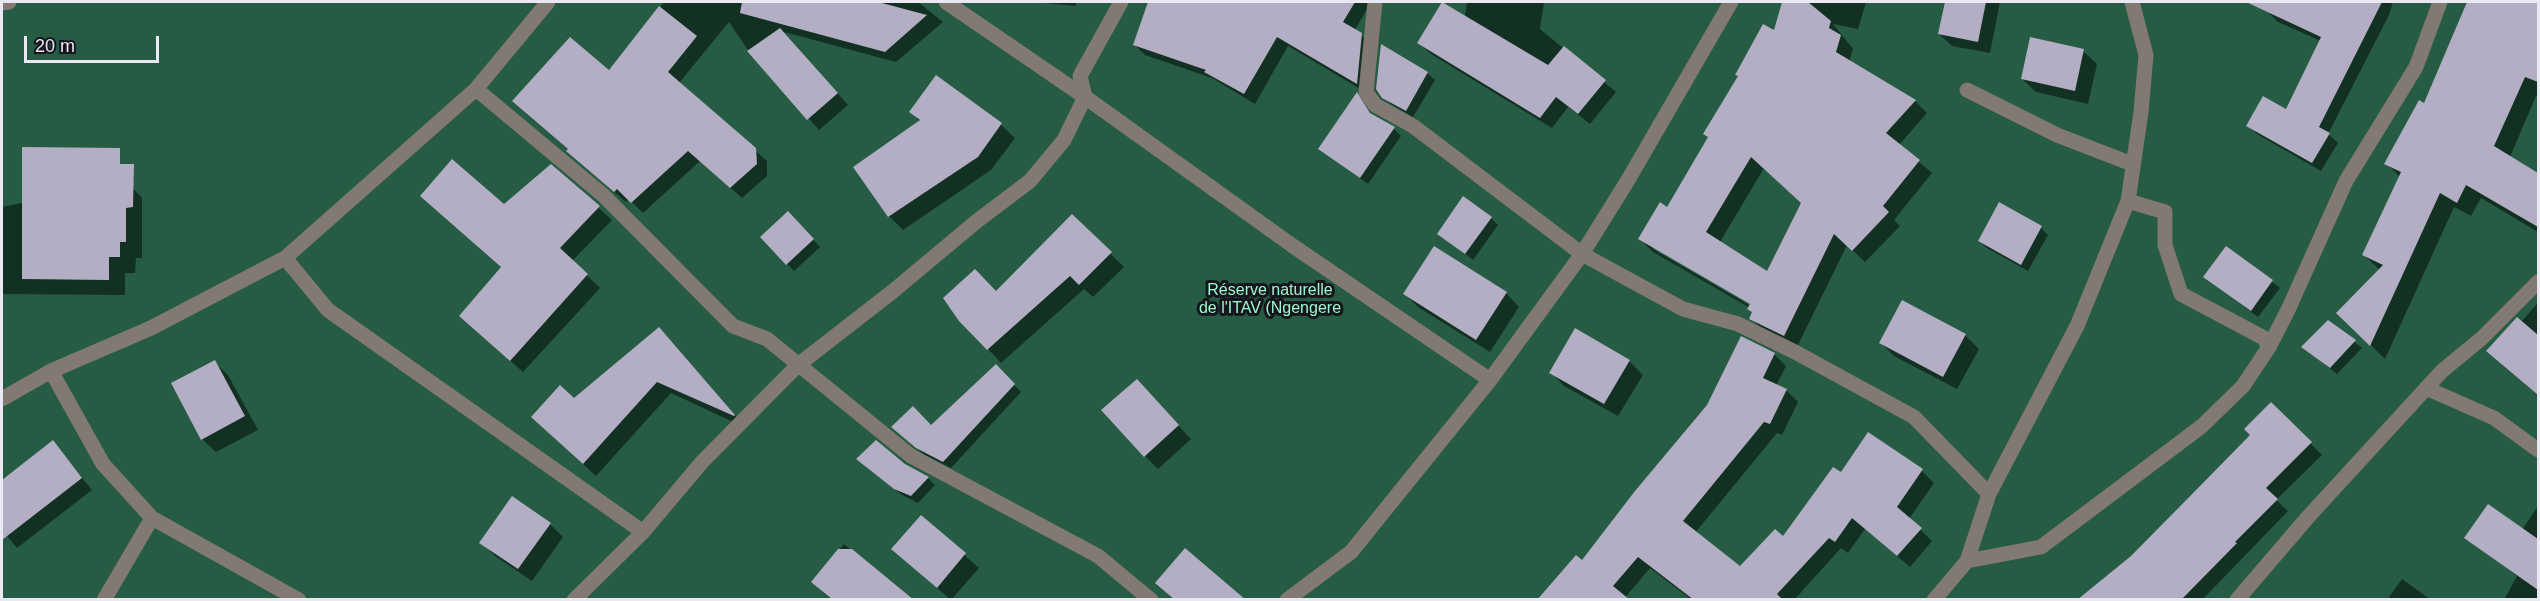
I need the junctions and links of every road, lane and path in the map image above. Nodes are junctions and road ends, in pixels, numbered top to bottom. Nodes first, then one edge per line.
1 (9, 2) edge
2 (548, 2) edge
3 (946, 2) edge
4 (1121, 2) edge
5 (1375, 2) edge
6 (1731, 2) edge
7 (2132, 2) edge
8 (2440, 2) edge
9 (2, 3) edge
10 (476, 89) junction
11 (1967, 90) dead end
12 (1085, 96) junction
13 (2132, 164) junction
14 (2128, 201) junction
15 (1582, 254) junction
16 (285, 258) junction
17 (2538, 282) edge
18 (2269, 347) junction
19 (798, 365) junction
20 (51, 371) junction
21 (1490, 381) junction
22 (2426, 388) junction
23 (2, 399) edge
24 (2538, 450) edge
25 (1989, 494) junction
26 (152, 518) junction
27 (643, 532) junction
28 (1967, 561) junction
29 (104, 600) edge
30 (299, 600) edge
31 (574, 600) edge
32 (1151, 600) edge
33 (1287, 600) edge
34 (1934, 600) edge
35 (2237, 600) edge

1 - 9 street
2 - 10 street
3 - 12 street
4 - 12 street
5 - 15 street
6 - 15 street
7 - 13 street
8 - 18 street
10 - 16 street
10 - 19 street
11 - 13 street
12 - 19 street
12 - 21 street
13 - 14 street
14 - 18 street
14 - 25 street
15 - 21 street
15 - 25 street
16 - 20 street
16 - 27 street
17 - 22 street
18 - 28 street
19 - 27 street
19 - 32 street
20 - 23 street
20 - 26 street
21 - 33 street
22 - 24 street
22 - 35 street
25 - 28 street
26 - 29 street
26 - 30 street
27 - 31 street
28 - 34 street

